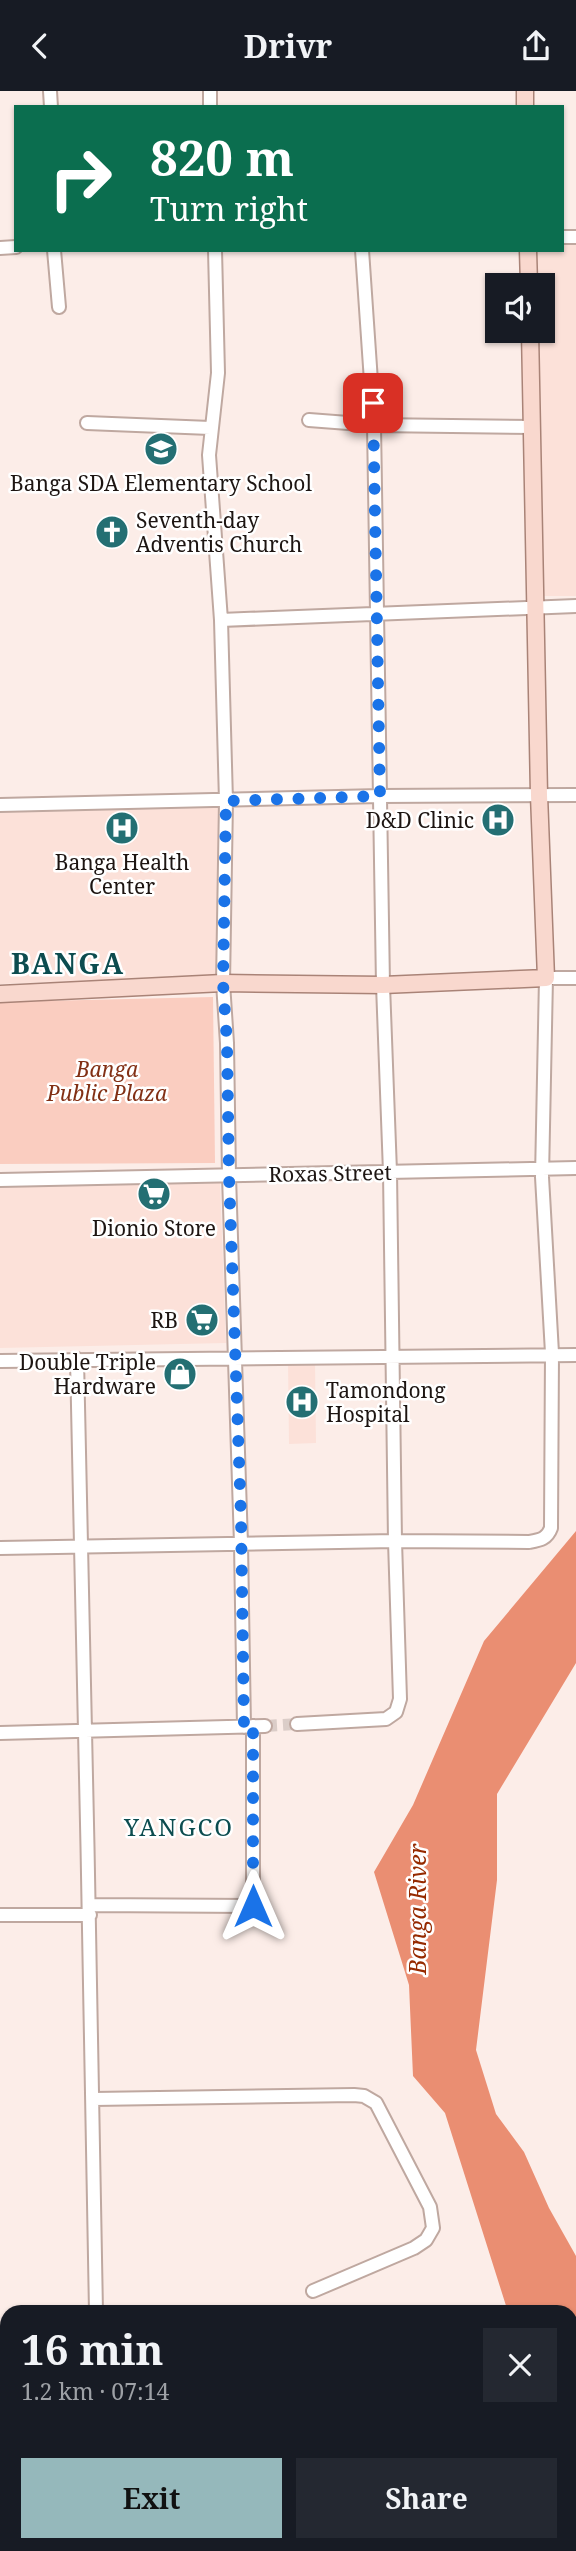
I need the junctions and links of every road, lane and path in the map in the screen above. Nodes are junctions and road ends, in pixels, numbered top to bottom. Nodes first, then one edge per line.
1 (54, 252) edge
2 (215, 252) edge
3 (362, 252) edge
4 (528, 252) edge
5 (529, 273) edge
6 (59, 307) dead end
7 (530, 343) edge
8 (309, 420) dead end
9 (88, 423) dead end
10 (374, 425) junction
11 (533, 427) junction
12 (210, 428) junction
13 (535, 606) junction
14 (576, 606) edge
15 (378, 613) junction
16 (221, 620) junction
17 (539, 795) junction
18 (576, 795) edge
19 (380, 796) junction
20 (226, 801) junction
21 (0, 805) edge
22 (546, 978) junction
23 (576, 978) edge
24 (223, 983) junction
25 (383, 985) junction
26 (0, 994) edge
27 (544, 1168) junction
28 (576, 1168) edge
29 (390, 1172) junction
30 (229, 1176) junction
31 (0, 1180) edge
32 (552, 1353) junction
33 (576, 1355) edge
34 (394, 1356) junction
35 (236, 1357) junction
36 (77, 1359) junction
37 (0, 1361) edge
38 (395, 1541) junction
39 (241, 1544) junction
40 (81, 1547) junction
41 (0, 1548) edge
42 (297, 1724) tunnel mouth
43 (254, 1726) junction
44 (84, 1731) junction
45 (0, 1733) edge
46 (90, 1910) junction
47 (0, 1915) edge
48 (94, 2099) junction
49 (313, 2291) dead end
50 (96, 2305) edge

1 - 6 street
2 - 12 street
3 - 10 street
4 - 5 main road
7 - 11 main road
8 - 10 street
9 - 12 street
10 - 11 street
10 - 15 street
11 - 13 main road
12 - 16 street
13 - 14 street
13 - 15 street
13 - 17 main road
15 - 16 street
15 - 19 street
16 - 20 street
17 - 18 street
17 - 19 street
17 - 22 main road
19 - 20 street
19 - 25 street
20 - 21 street
20 - 24 street
22 - 23 street
22 - 25 main road
22 - 27 street
24 - 25 main road
24 - 26 main road
24 - 30 street
25 - 29 street
27 - 28 street, Roxas Street
27 - 29 street, Roxas Street
27 - 32 street
29 - 30 street, Roxas Street
29 - 34 street
30 - 31 street, Roxas Street
30 - 35 street
32 - 33 street
32 - 34 street
32 - 38 street
34 - 35 street
34 - 38 street
35 - 36 street
35 - 39 street
36 - 37 street
36 - 40 street
38 - 39 street
38 - 42 street
39 - 40 street
39 - 43 street
40 - 41 street
40 - 44 street
43 - 44 street
43 - 46 street
44 - 45 street
44 - 46 street
46 - 47 street
46 - 48 street
48 - 49 street
48 - 50 street

